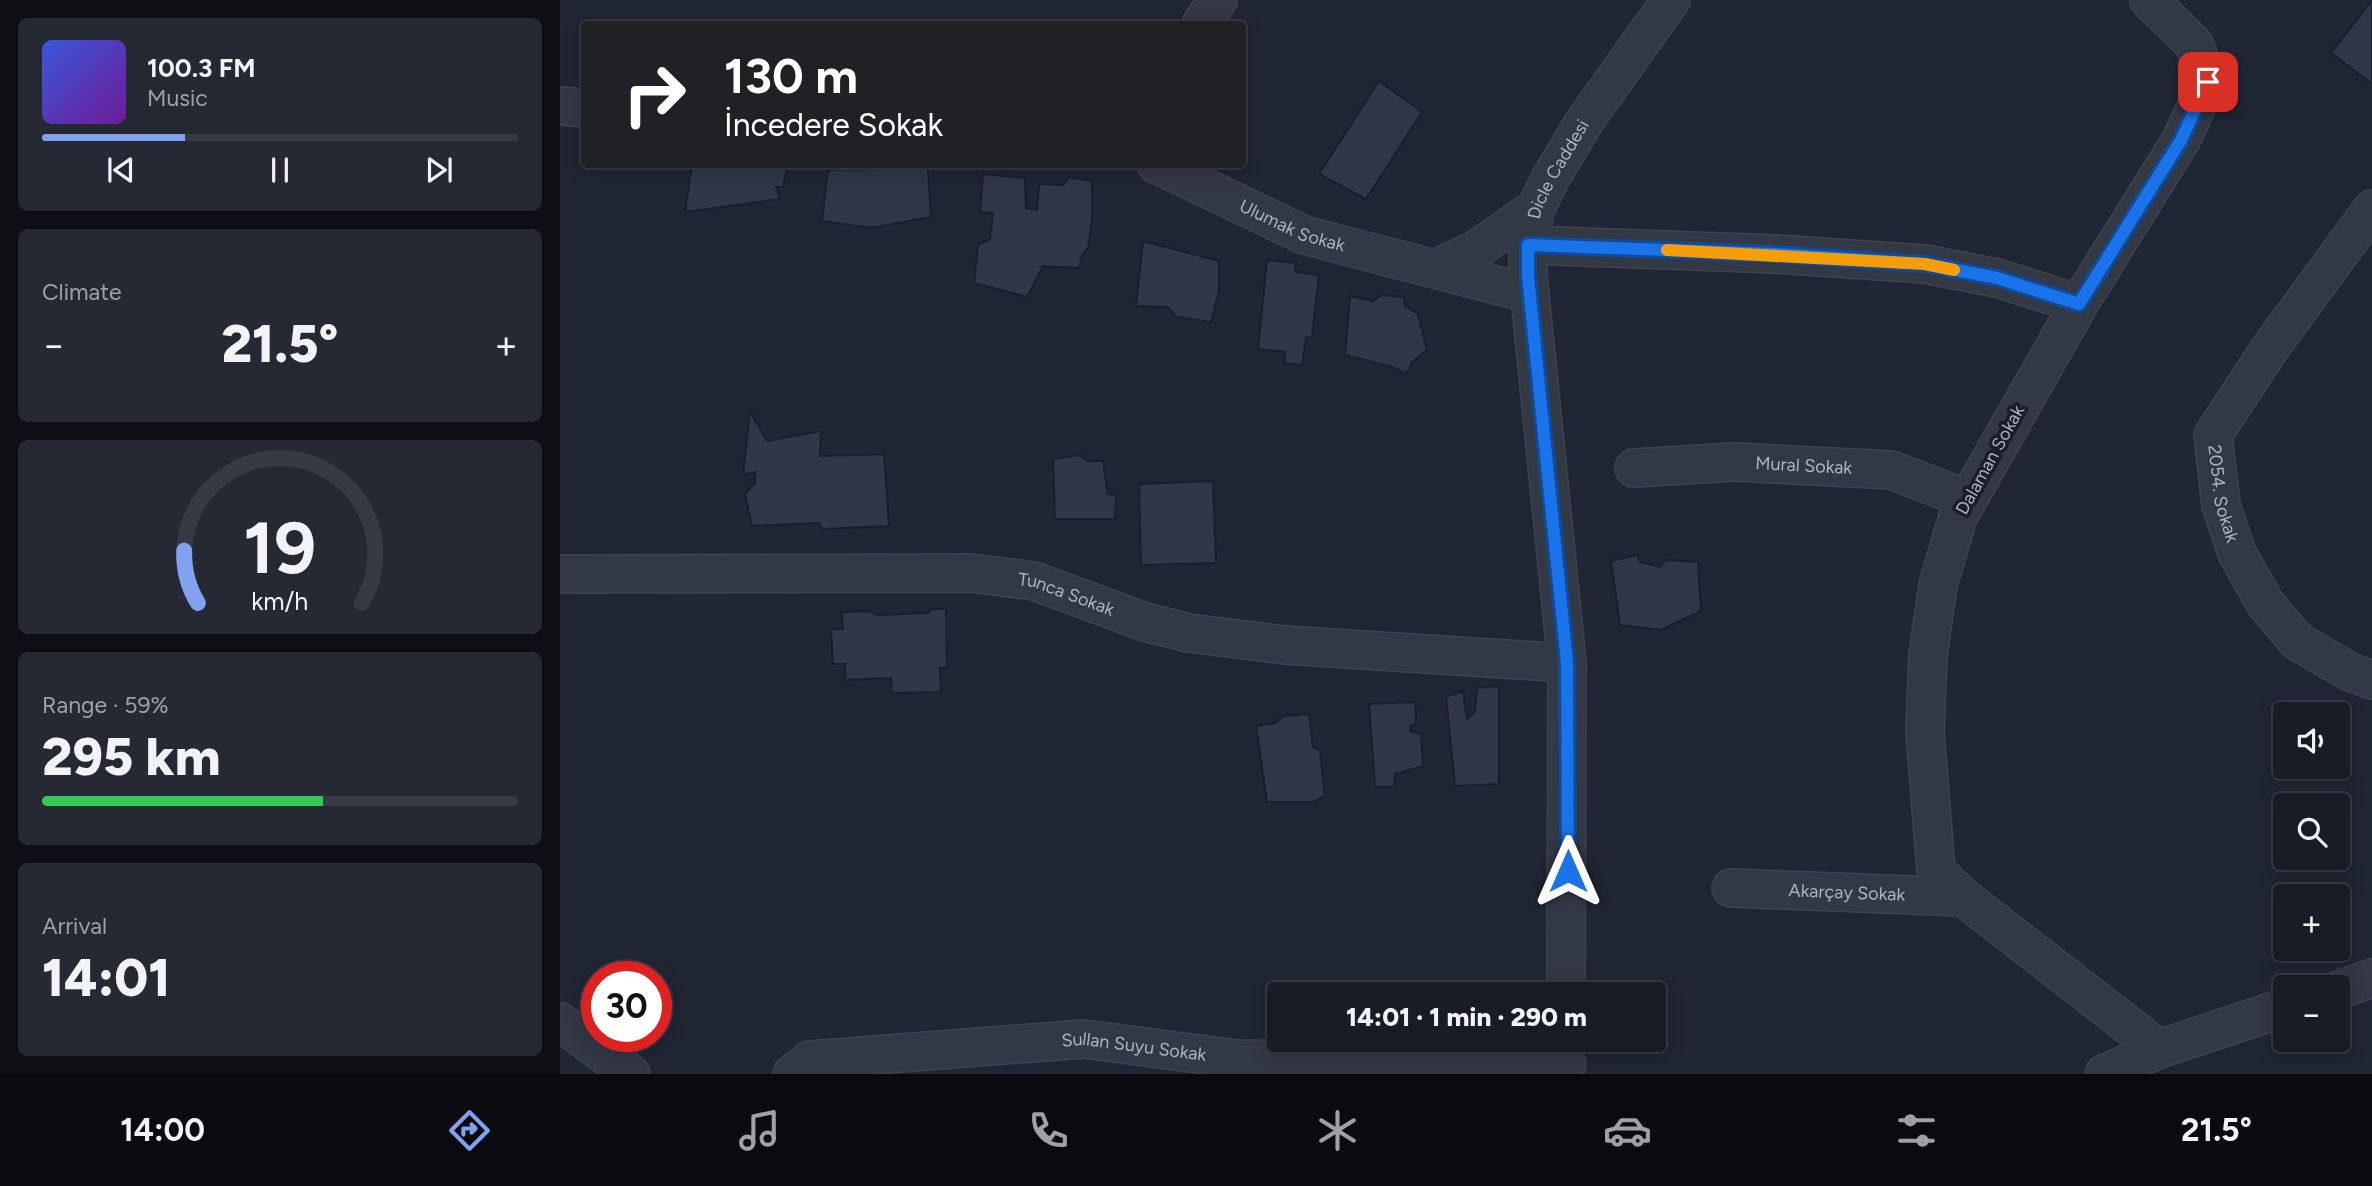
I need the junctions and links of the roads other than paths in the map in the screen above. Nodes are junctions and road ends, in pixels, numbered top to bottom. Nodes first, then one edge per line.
1 (1219, 0) edge
2 (1671, 0) edge
3 (2149, 0) edge
4 (1203, 21) edge
5 (560, 106) edge
6 (581, 108) edge
7 (1164, 168) edge
8 (1536, 208) junction
9 (2371, 212) edge
10 (1528, 245) junction
11 (1435, 269) junction
12 (1530, 294) junction
13 (2079, 304) junction
14 (1634, 468) dead end
15 (1967, 499) junction
16 (560, 574) edge
17 (1567, 663) junction
18 (2372, 680) edge
19 (1731, 888) dead end
20 (1963, 897) junction
21 (2372, 978) edge
22 (1566, 982) edge
23 (2350, 986) edge
24 (2273, 1011) edge
25 (560, 1022) edge
26 (2159, 1049) junction
27 (1568, 1059) edge
28 (631, 1074) edge
29 (792, 1074) edge
30 (2104, 1074) edge

1 - 4 street
2 - 8 street, Dicle Caddesi
3 - 13 street, Dalaman Sokak
5 - 6 street
7 - 11 street, Ulumak Sokak
8 - 10 street, Dicle Caddesi
8 - 11 street
9 - 18 street, 2054. Sokak
10 - 12 street, Dicle Caddesi
10 - 13 street
11 - 12 street, Ulumak Sokak
12 - 17 street, Dicle Caddesi
13 - 15 street, Dalaman Sokak
14 - 15 street, Mural Sokak
15 - 20 street, Dalaman Sokak
16 - 17 street, Tunca Sokak
17 - 22 street, Dicle Caddesi
19 - 20 street, Akarçay Sokak
20 - 26 street, Dalaman Sokak
21 - 23 street
24 - 26 street
25 - 28 street
26 - 30 street
27 - 29 street, Sullan Suyu Sokak

